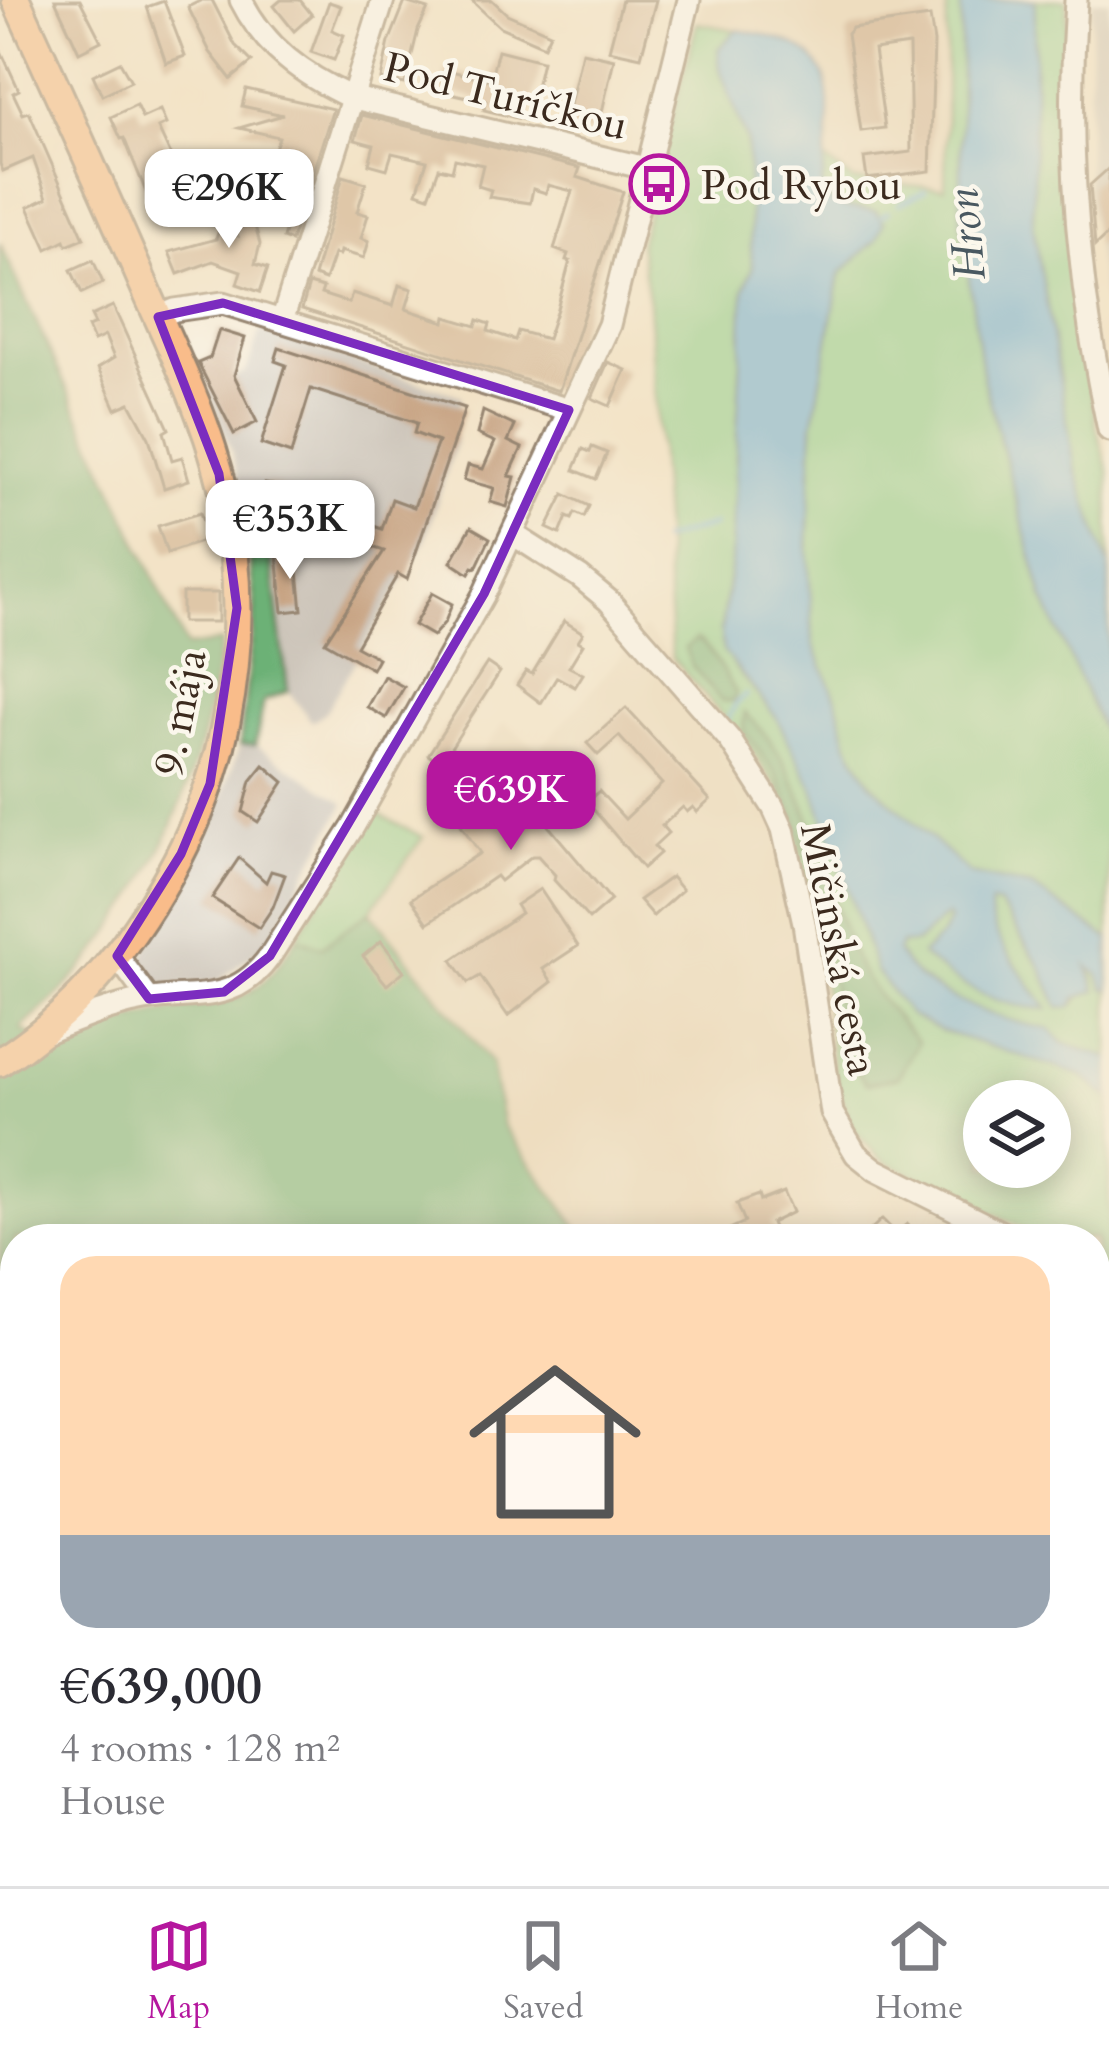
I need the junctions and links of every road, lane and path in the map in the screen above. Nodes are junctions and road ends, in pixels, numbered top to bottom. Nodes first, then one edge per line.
1 (16, 0) edge
2 (241, 0) edge
3 (383, 0) edge
4 (689, 0) edge
5 (1076, 0) edge
6 (350, 97) junction
7 (650, 170) junction
8 (158, 317) junction
9 (282, 321) junction
10 (569, 410) junction
11 (1109, 430) edge
12 (514, 535) junction
13 (117, 956) junction
14 (149, 999) junction
15 (41, 1034) junction
16 (0, 1062) edge
17 (984, 1224) edge

1 - 8 main road, 9. mája
2 - 6 street, Pod Turíčkou
3 - 6 street
4 - 7 street
5 - 11 street
6 - 7 street, Pod Turíčkou
6 - 9 street
7 - 10 street
8 - 9 street
8 - 13 main road, 9. mája
9 - 10 street
10 - 12 street
12 - 14 street
12 - 17 street, Mičinská cesta
13 - 14 street
13 - 15 main road, 9. mája
14 - 15 street
15 - 16 main road, 9. mája

